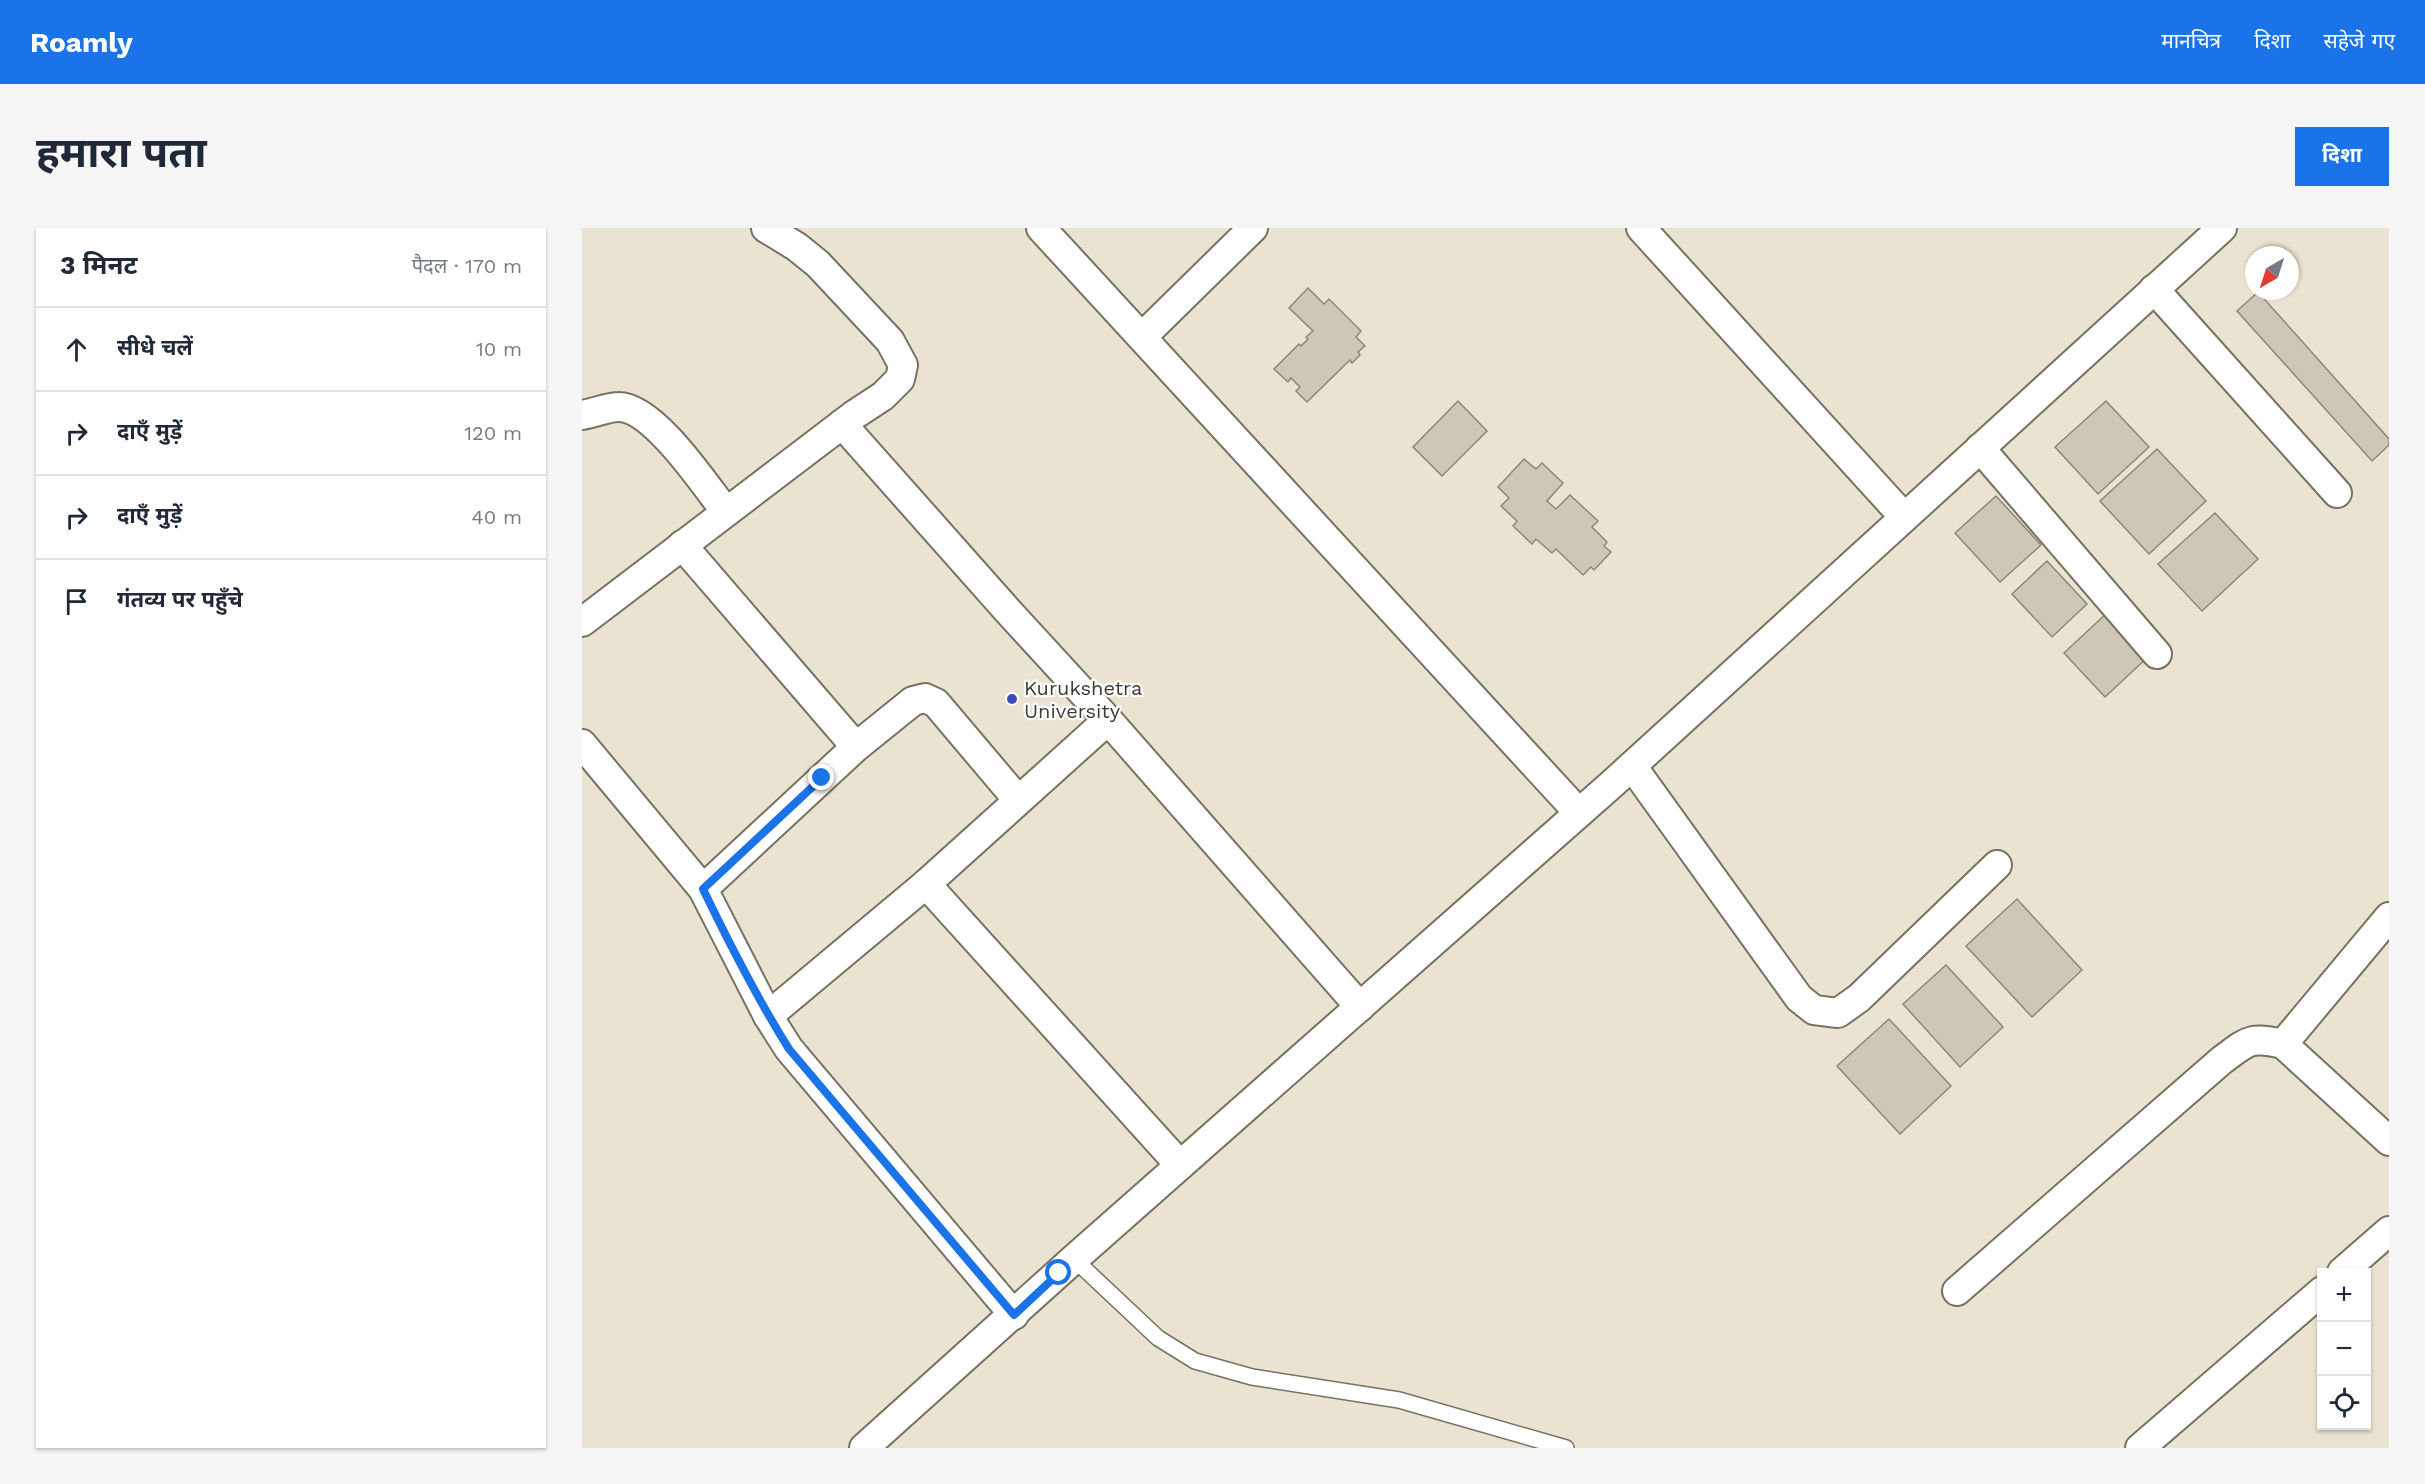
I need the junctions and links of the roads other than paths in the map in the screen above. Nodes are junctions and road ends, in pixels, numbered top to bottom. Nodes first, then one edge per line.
1 (766, 228) edge
2 (1041, 228) edge
3 (1253, 228) edge
4 (1641, 228) edge
5 (2222, 228) edge
6 (2154, 290) junction
7 (1142, 337) junction
8 (582, 415) edge
9 (842, 424) junction
10 (1980, 448) junction
11 (2337, 493) dead end
12 (726, 512) junction
13 (1904, 517) junction
14 (682, 545) junction
15 (582, 622) edge
16 (2157, 654) dead end
17 (1108, 720) junction
18 (582, 744) edge
19 (856, 747) junction
20 (1632, 766) junction
21 (1018, 800) junction
22 (1579, 813) junction
23 (1997, 865) dead end
24 (926, 884) junction
25 (703, 889) junction
26 (2389, 917) edge
27 (1360, 1007) junction
28 (768, 1016) junction
29 (2283, 1044) junction
30 (2389, 1141) edge
31 (1180, 1165) junction
32 (2389, 1231) edge
33 (1074, 1259) junction
34 (2347, 1268) edge
35 (1957, 1291) dead end
36 (2317, 1295) edge
37 (1014, 1315) junction
38 (864, 1448) edge
39 (1566, 1448) edge
40 (2140, 1448) edge

1 - 9 street
2 - 7 street
3 - 7 street
4 - 13 street
5 - 6 street
6 - 10 street
6 - 11 street
7 - 22 street
8 - 12 street
9 - 12 street
9 - 17 street
10 - 13 street
10 - 16 street
12 - 14 street
13 - 20 street
14 - 15 street
14 - 19 street
17 - 21 street
17 - 27 street
18 - 25 street
19 - 21 street
19 - 25 street
20 - 22 street
20 - 23 street
21 - 24 street
22 - 27 street
24 - 28 street
24 - 31 street
25 - 28 street
26 - 29 street
27 - 31 street
28 - 37 street
29 - 30 street
29 - 35 street
31 - 33 street
32 - 34 street
33 - 37 street
33 - 39 lane
36 - 40 street
37 - 38 street

